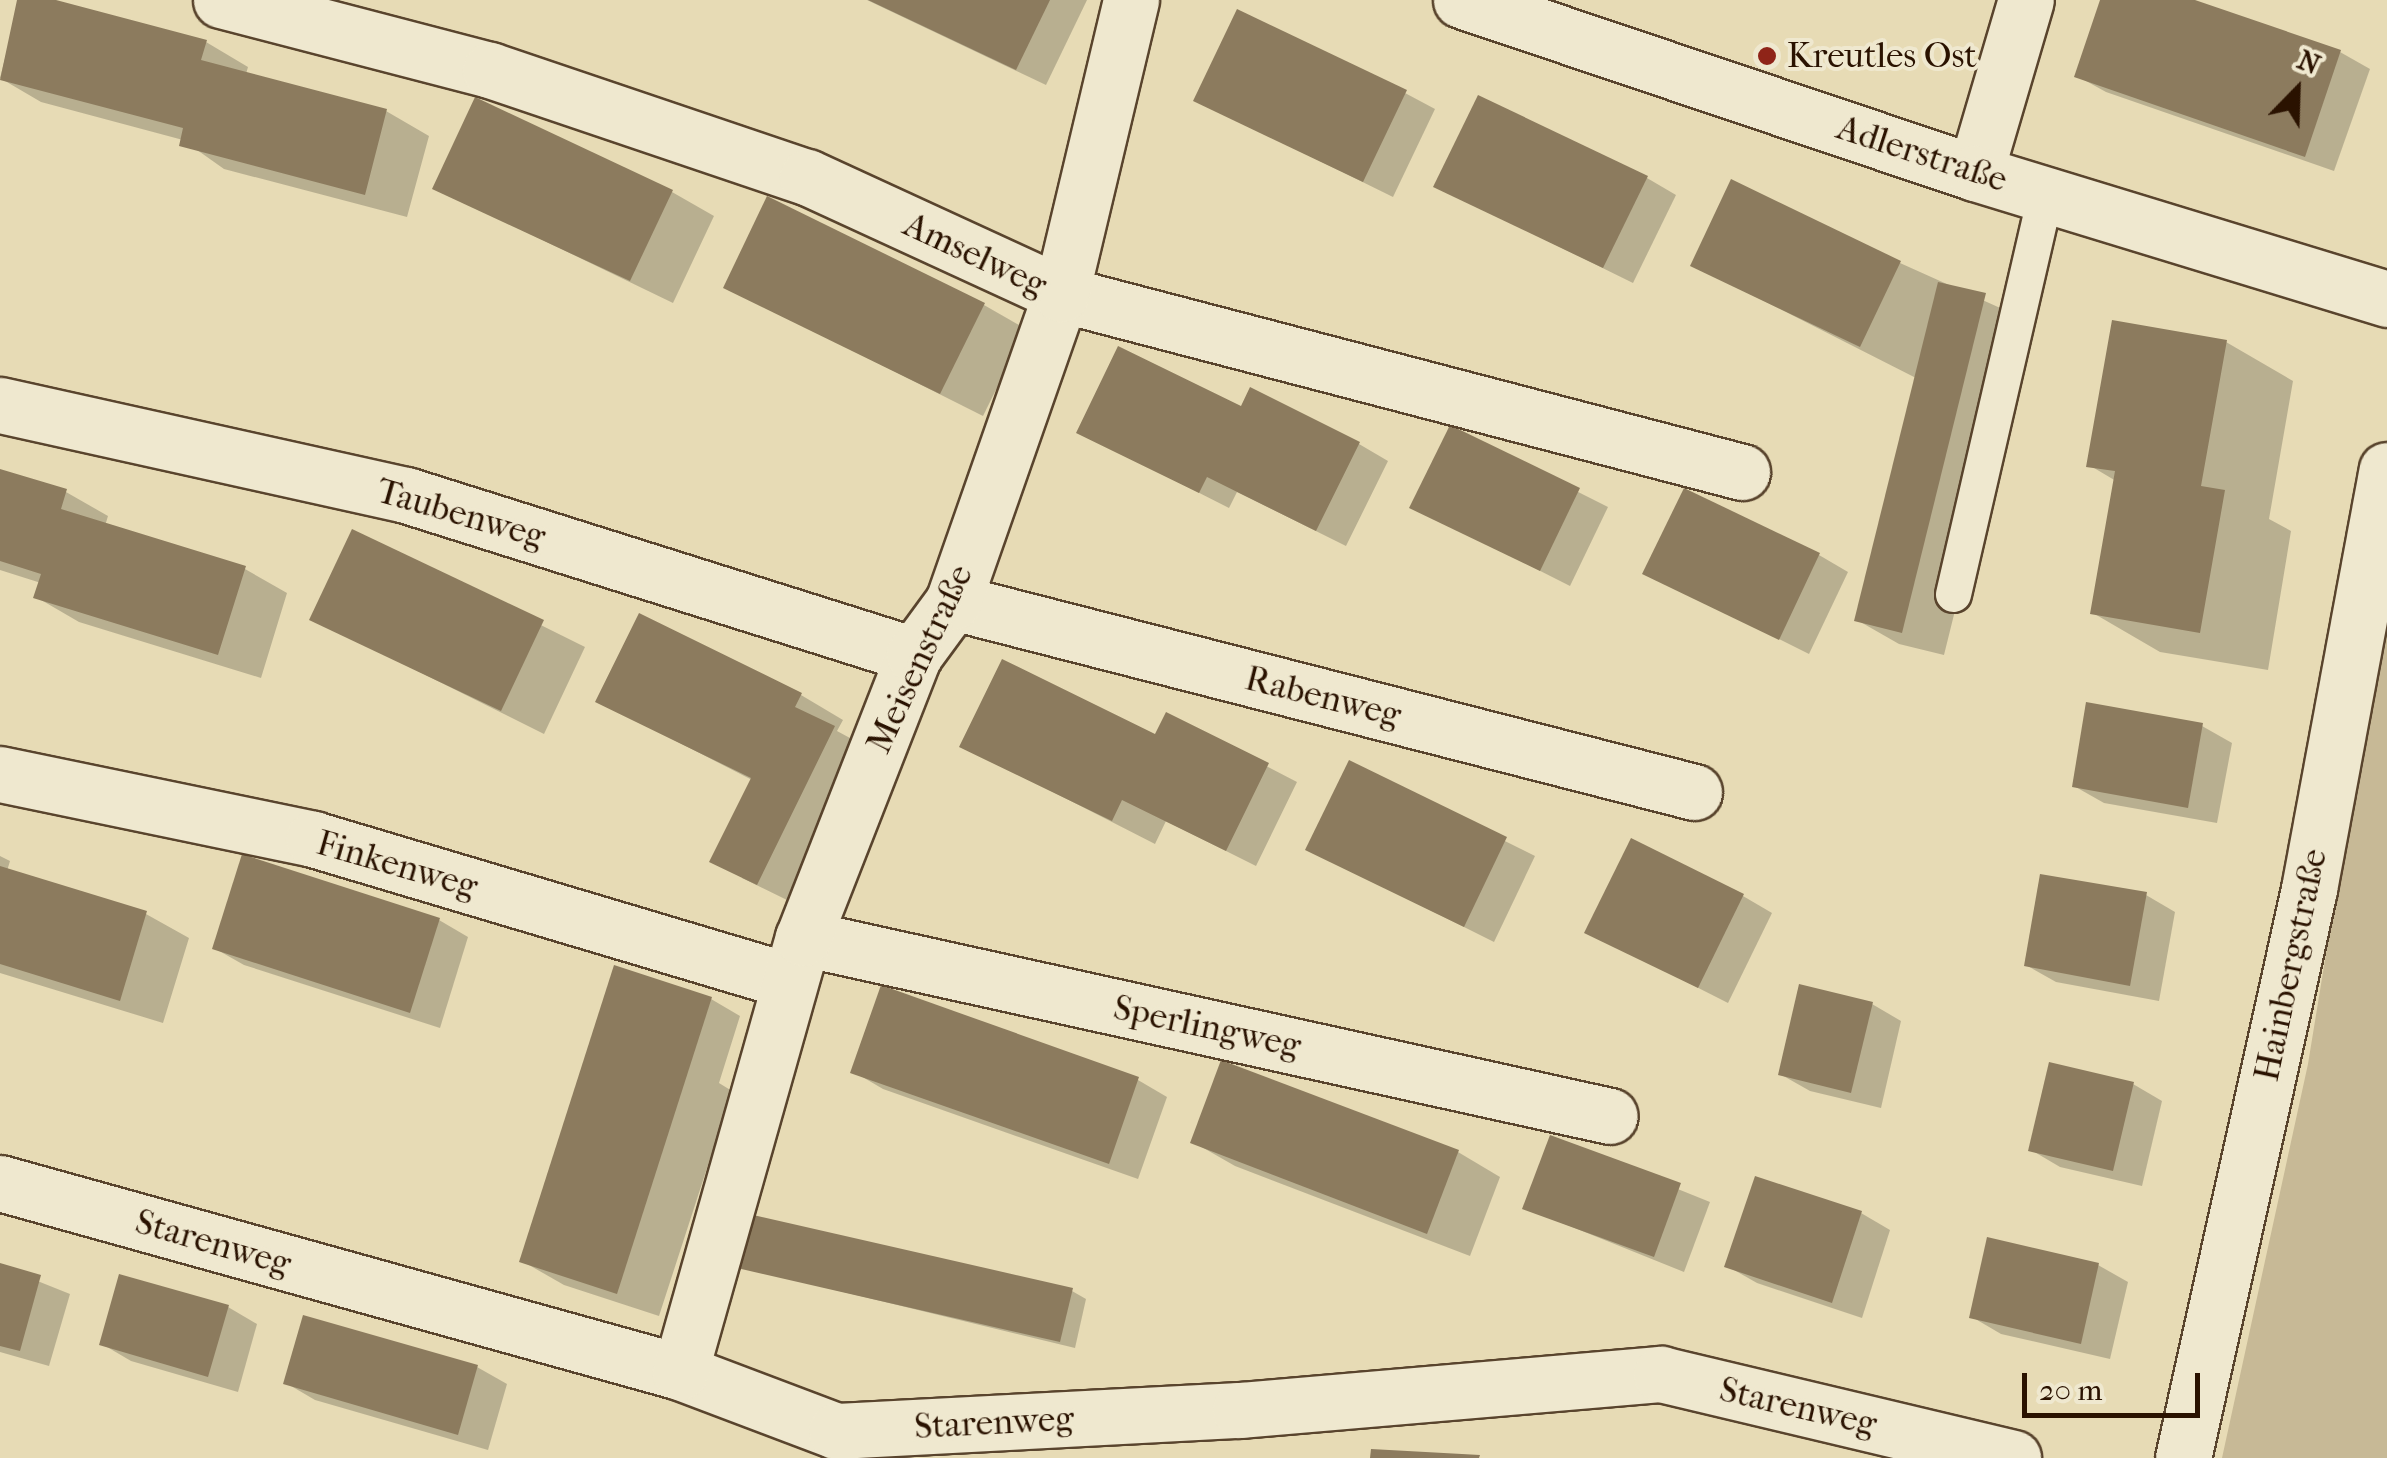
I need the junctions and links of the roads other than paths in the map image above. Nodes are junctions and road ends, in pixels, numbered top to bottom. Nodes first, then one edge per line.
1 (221, 0) edge
2 (1131, 0) edge
3 (1461, 0) edge
4 (2026, 0) edge
5 (1975, 173) junction
6 (2045, 194) junction
7 (1061, 294) junction
8 (2387, 299) edge
9 (0, 405) edge
10 (2387, 470) edge
11 (1742, 472) dead end
12 (1954, 594) dead end
13 (952, 602) junction
14 (914, 655) junction
15 (0, 774) edge
16 (1694, 792) dead end
17 (795, 959) junction
18 (1610, 1116) dead end
19 (0, 1184) edge
20 (680, 1372) junction
21 (834, 1444) edge
22 (2013, 1458) edge
23 (2183, 1458) edge

1 - 7 street, Amselweg
2 - 7 street, Meisenstraße
3 - 5 street, Adlerstraße
4 - 5 street
5 - 6 street, Adlerstraße
6 - 8 street, Adlerstraße
6 - 12 lane
7 - 11 street, Amselweg
7 - 13 street, Meisenstraße
9 - 14 street, Taubenweg
10 - 23 street, Hainbergstraße
13 - 14 street, Meisenstraße
13 - 16 street, Rabenweg
14 - 17 street, Meisenstraße
15 - 17 street, Finkenweg
17 - 18 street, Sperlingweg
17 - 20 street, Meisenstraße
19 - 20 street, Starenweg
20 - 21 street, Starenweg
21 - 22 street, Starenweg

